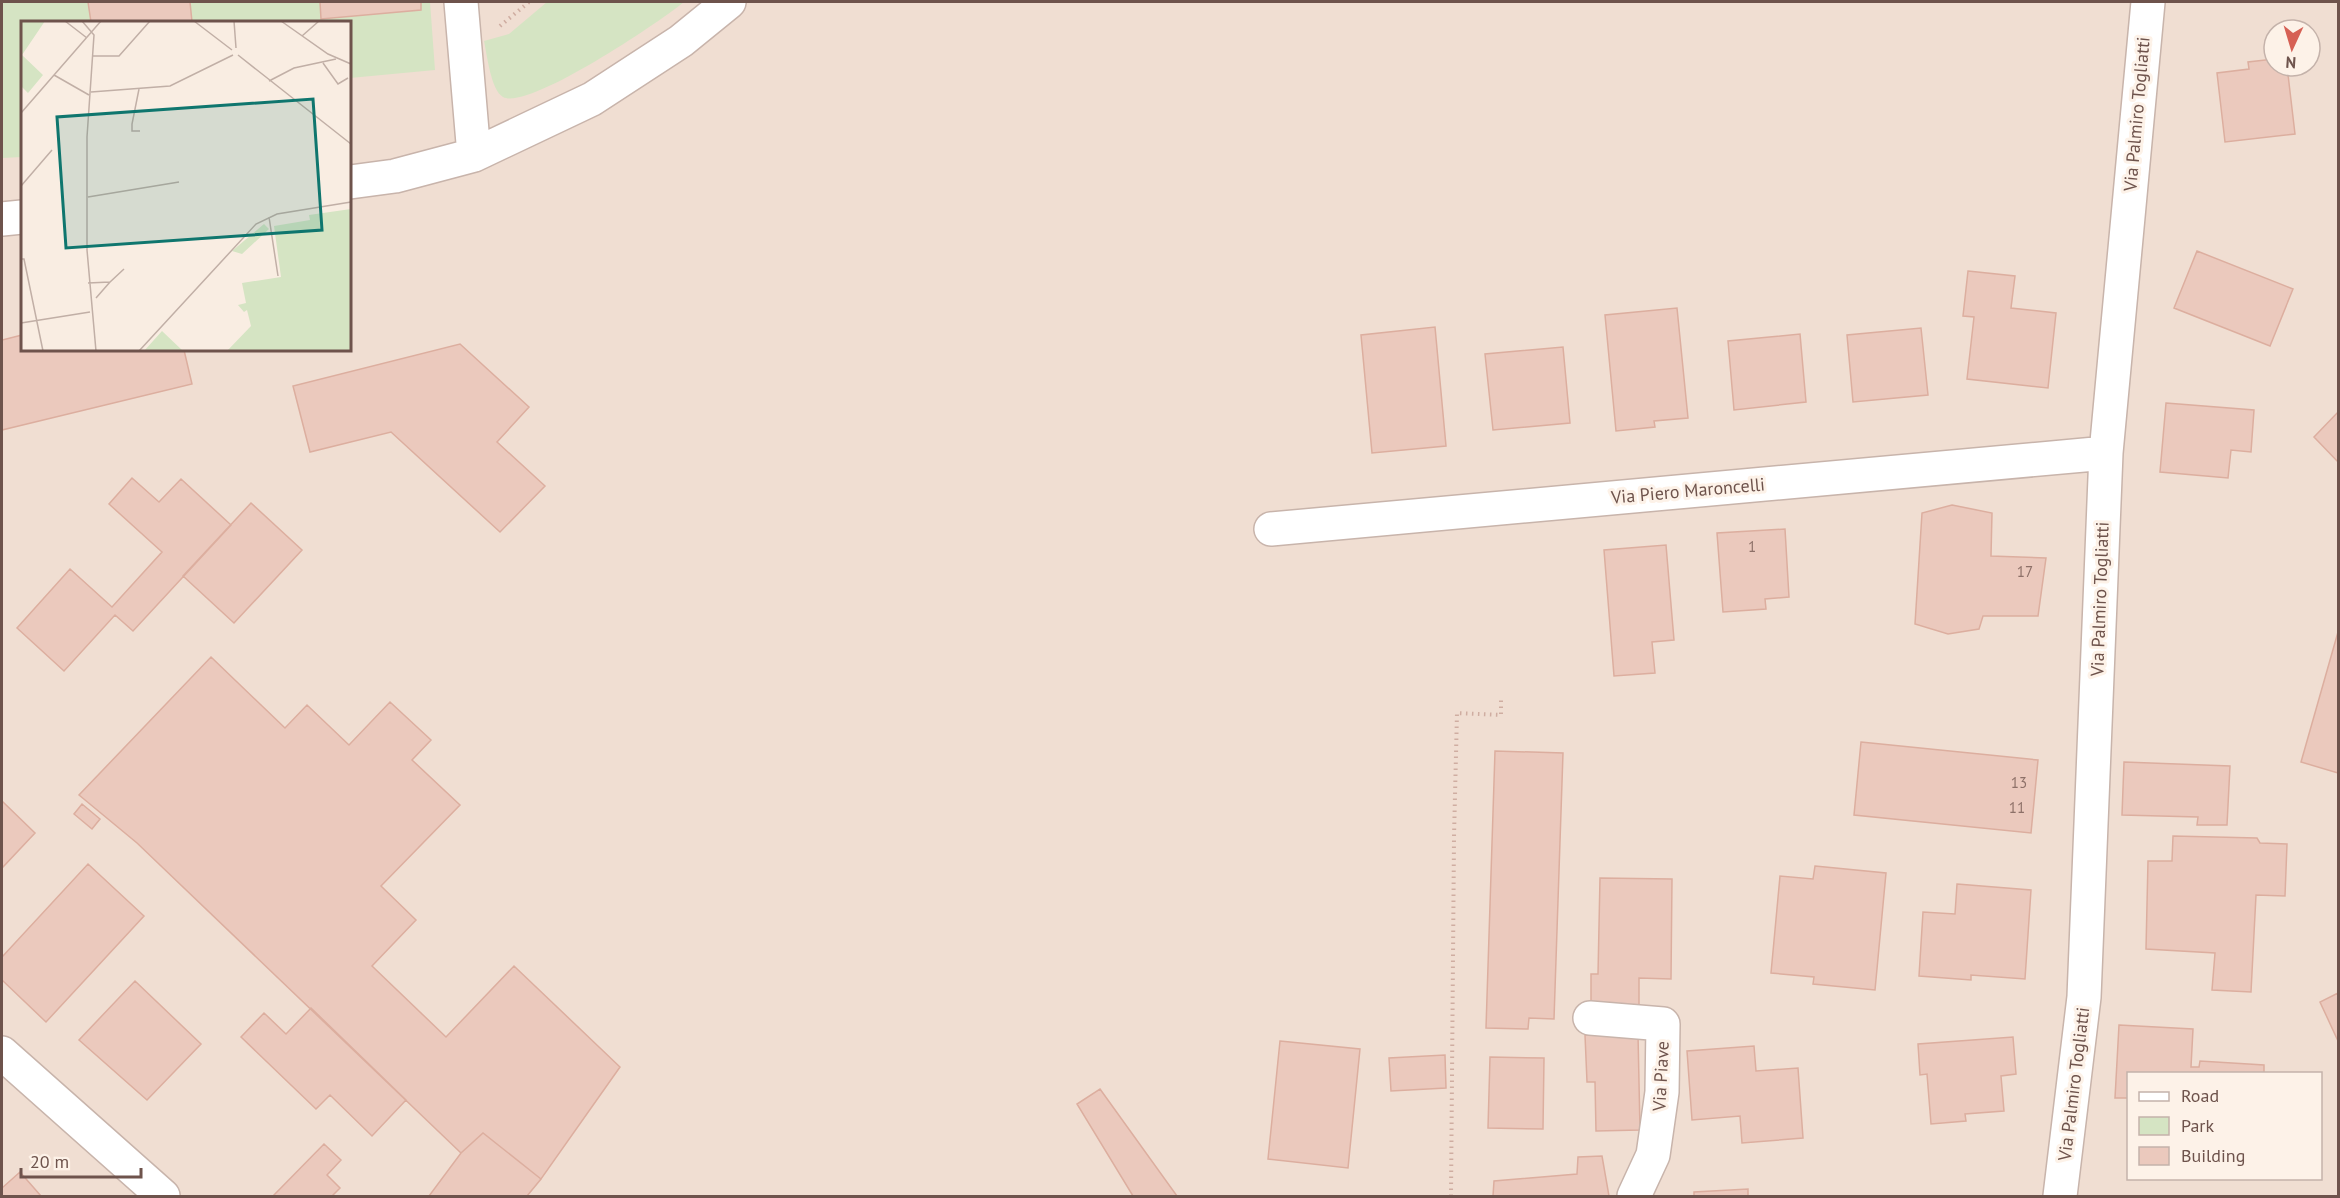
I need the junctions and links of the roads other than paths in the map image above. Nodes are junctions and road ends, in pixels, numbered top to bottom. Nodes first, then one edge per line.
1 (461, 2) edge
2 (729, 2) edge
3 (2148, 2) edge
4 (474, 156) junction
5 (351, 182) edge
6 (21, 217) edge
7 (2, 219) edge
8 (2106, 453) junction
9 (1271, 529) dead end
10 (1590, 1018) dead end
11 (2, 1053) edge
12 (163, 1197) edge
13 (1634, 1197) edge
14 (2060, 1197) edge

1 - 4 street
2 - 4 street
3 - 8 street, Via Palmiro Togliatti
4 - 5 street
6 - 7 street
8 - 9 street, Via Piero Maroncelli
8 - 14 street, Via Palmiro Togliatti
10 - 13 street, Via Piave
11 - 12 street

